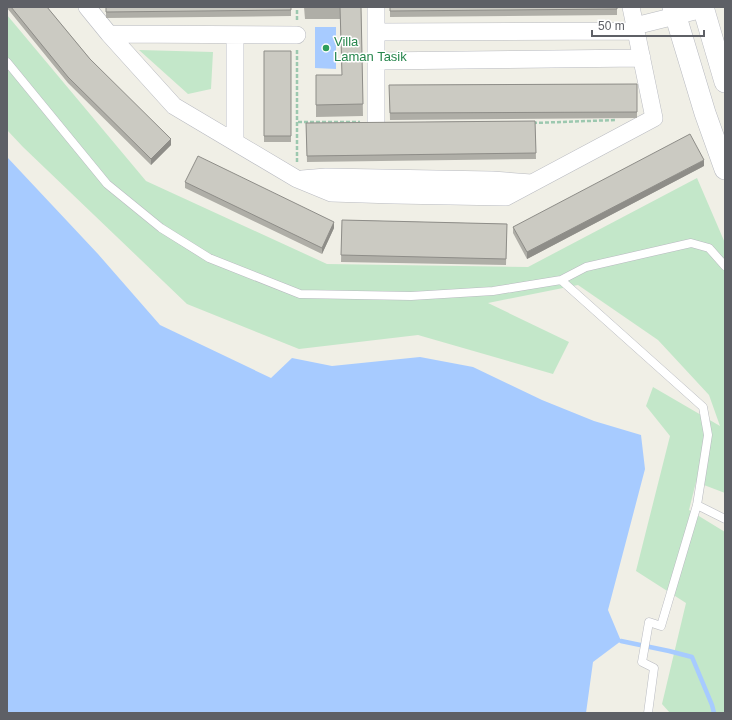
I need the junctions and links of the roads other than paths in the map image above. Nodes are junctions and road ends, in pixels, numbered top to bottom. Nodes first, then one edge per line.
1 (87, 7) edge
2 (376, 7) edge
3 (631, 7) edge
4 (703, 8) edge
5 (674, 12) edge
6 (635, 29) junction
7 (376, 32) junction
8 (109, 34) junction
9 (235, 35) junction
10 (297, 35) road end
11 (642, 58) junction
12 (376, 61) junction
13 (7, 62) edge
14 (725, 82) edge
15 (376, 122) edge
16 (235, 142) junction
17 (725, 169) edge
18 (725, 266) edge
19 (561, 280) junction
20 (697, 505) junction
21 (725, 519) edge
22 (648, 713) edge

1 - 8 street
2 - 7 street
3 - 6 street
4 - 5 street
4 - 14 street
5 - 6 street
5 - 17 street
6 - 7 street
6 - 11 street
7 - 12 street
8 - 9 street
8 - 16 street
9 - 10 street
9 - 16 street
11 - 12 street
11 - 16 street
12 - 15 street
13 - 19 lane
18 - 19 lane
19 - 20 lane
20 - 21 lane
20 - 22 lane

